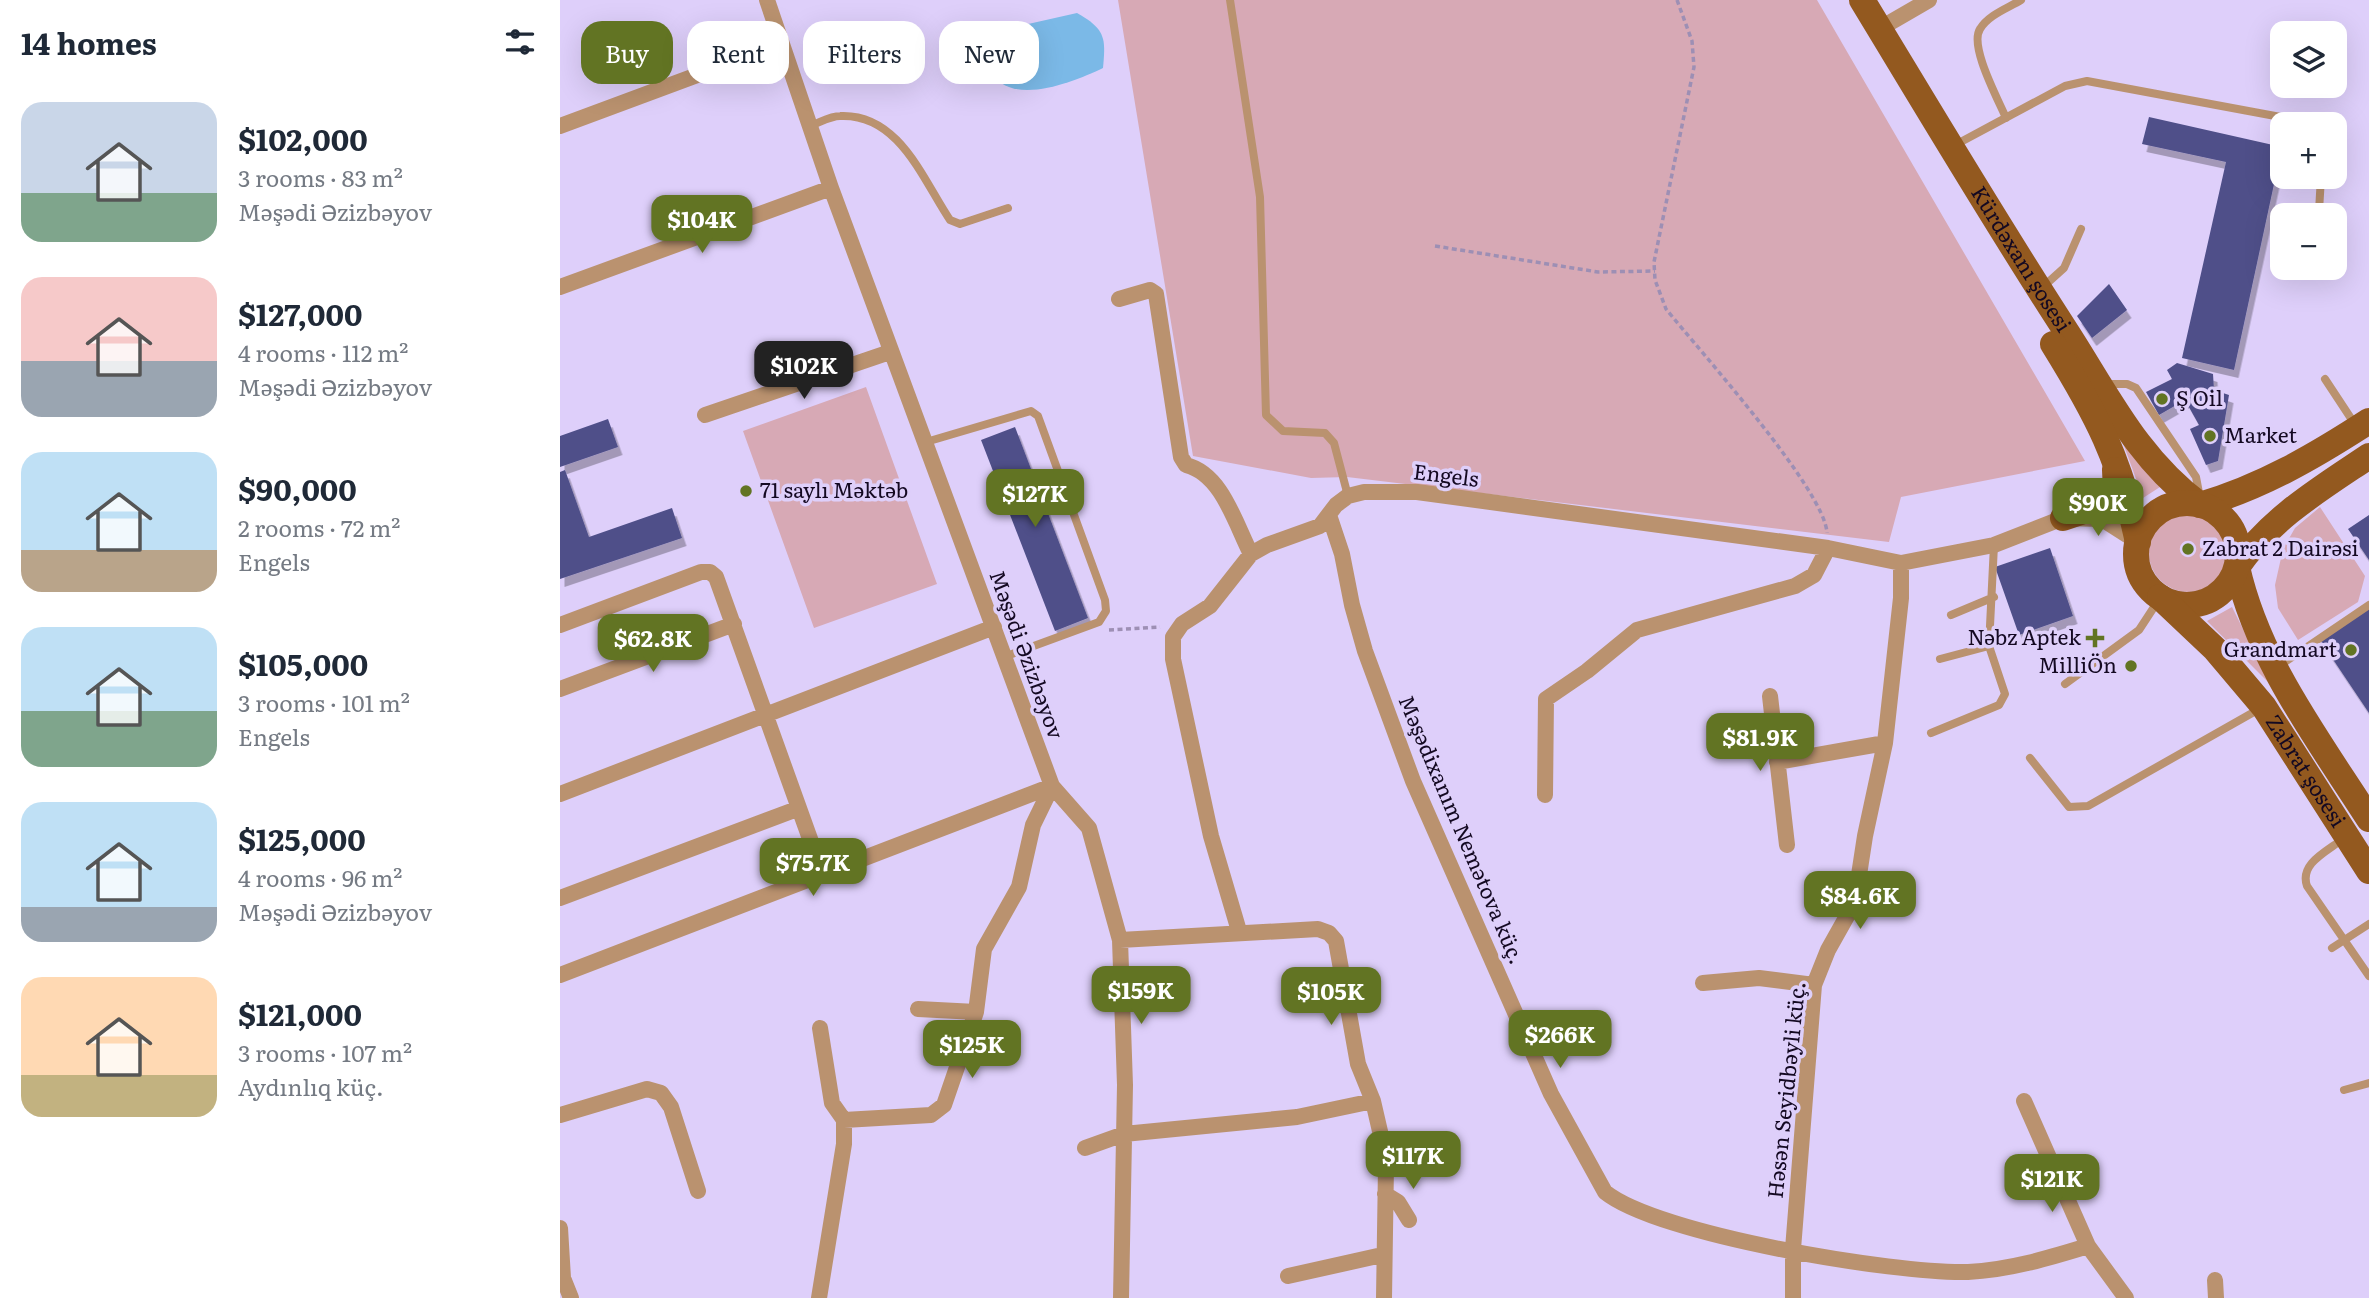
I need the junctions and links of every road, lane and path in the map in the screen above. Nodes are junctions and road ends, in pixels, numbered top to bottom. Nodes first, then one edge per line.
1 (767, 0) edge
2 (1230, 0) edge
3 (1677, 0) edge
4 (1841, 0) edge
5 (1861, 0) edge
6 (1928, 0) edge
7 (2021, 0) edge
8 (774, 21) edge
9 (1879, 29) junction
10 (789, 67) edge
11 (687, 78) edge
12 (2270, 115) edge
13 (2006, 118) junction
14 (560, 125) edge
15 (809, 126) junction
16 (1952, 146) junction
17 (831, 188) junction
18 (1008, 208) dead end
19 (2081, 229) dead end
20 (1435, 246) dead end
21 (1655, 271) junction
22 (560, 287) edge
23 (2039, 291) junction
24 (1119, 299) dead end
25 (890, 352) junction
26 (2325, 379) dead end
27 (705, 415) dead end
28 (2363, 425) edge
29 (926, 442) junction
30 (2114, 454) junction
31 (2369, 456) edge
32 (1348, 496) junction
33 (2200, 505) junction
34 (1329, 515) junction
35 (2063, 518) junction
36 (2138, 542) junction
37 (1994, 545) junction
38 (1828, 548) junction
39 (1251, 554) junction
40 (1901, 563) junction
41 (2237, 567) junction
42 (1994, 597) junction
43 (2160, 597) junction
44 (2369, 605) edge
45 (1951, 615) dead end
46 (1099, 622) junction
47 (734, 624) junction
48 (560, 625) edge
49 (994, 627) junction
50 (1178, 629) junction
51 (1989, 646) junction
52 (1004, 657) junction
53 (1940, 659) dead end
54 (2275, 669) junction
55 (2065, 684) dead end
56 (560, 689) edge
57 (1770, 696) dead end
58 (2264, 707) junction
59 (765, 714) junction
60 (1931, 733) dead end
61 (1885, 743) junction
62 (2030, 758) dead end
63 (1777, 762) junction
64 (1052, 786) junction
65 (560, 794) edge
66 (1545, 795) dead end
67 (797, 809) junction
68 (2369, 819) edge
69 (2347, 836) junction
70 (1787, 845) dead end
71 (2369, 871) edge
72 (823, 875) junction
73 (560, 898) edge
74 (2369, 924) edge
75 (1239, 931) junction
76 (1119, 940) junction
77 (2344, 940) junction
78 (2332, 948) dead end
79 (560, 975) edge
80 (2369, 976) edge
81 (1703, 983) dead end
82 (1814, 985) junction
83 (918, 1009) dead end
84 (976, 1012) junction
85 (820, 1028) dead end
86 (2369, 1083) edge
87 (2344, 1090) dead end
88 (1373, 1101) junction
89 (2024, 1101) dead end
90 (560, 1115) edge
91 (844, 1120) junction
92 (1124, 1134) junction
93 (1085, 1148) dead end
94 (698, 1191) dead end
95 (1385, 1194) junction
96 (1409, 1220) dead end
97 (560, 1227) edge
98 (2088, 1246) junction
99 (1793, 1249) junction
100 (1382, 1255) junction
101 (1288, 1276) dead end
102 (2215, 1280) dead end
103 (571, 1298) edge
104 (819, 1298) edge
105 (1121, 1298) edge
106 (1384, 1298) edge
107 (1793, 1298) edge
108 (2126, 1298) edge
109 (2216, 1298) edge

1 - 8 street, Məşədi Əzizbəyov
2 - 32 lane
3 - 21 path
4 - 30 main road
5 - 9 main road, Kürdəxanı şosesi
6 - 9 street
7 - 13 lane
9 - 16 main road, Kürdəxanı şosesi
10 - 15 street, Məşədi Əzizbəyov
11 - 14 street
12 - 13 lane
13 - 16 lane
15 - 17 street, Məşədi Əzizbəyov
15 - 18 lane
16 - 23 main road, Kürdəxanı şosesi
17 - 22 street
17 - 25 street, Məşədi Əzizbəyov
19 - 23 lane
20 - 21 path
21 - 38 path
23 - 33 main road, Kürdəxanı şosesi
24 - 39 street
25 - 27 street
25 - 29 street, Məşədi Əzizbəyov
26 - 28 lane
28 - 33 main road
29 - 46 lane
29 - 49 street, Məşədi Əzizbəyov
30 - 35 main road
30 - 36 main road
31 - 41 main road
32 - 34 street
32 - 38 street, Engels
33 - 36 main road
33 - 41 main road
34 - 39 street
34 - 99 street, Məşədixanım Nemətova küç.
35 - 36 street
35 - 37 street, Engels
36 - 43 main road
37 - 40 street, Engels
37 - 42 lane
38 - 40 street, Engels
38 - 66 street
39 - 50 street
40 - 61 street, Həsən Seyidbəyli küç.
41 - 43 main road
41 - 54 main road, Zabrat şosesi
42 - 45 lane
42 - 51 lane
43 - 55 lane
43 - 58 main road, Zabrat şosesi
44 - 54 lane
46 - 50 path
46 - 52 lane
47 - 48 street
47 - 56 street
47 - 59 street
49 - 52 street, Məşədi Əzizbəyov
49 - 59 street
50 - 75 street
51 - 53 lane
51 - 60 lane
52 - 64 street, Məşədi Əzizbəyov
54 - 68 main road, Zabrat şosesi
57 - 63 street
58 - 62 lane
58 - 69 main road, Zabrat şosesi
59 - 65 street
59 - 67 street
61 - 63 street
61 - 82 street, Həsən Seyidbəyli küç.
63 - 70 street
64 - 72 street
64 - 76 street, Məşədi Əzizbəyov
64 - 84 street
67 - 72 street
67 - 73 street
69 - 71 main road, Zabrat şosesi
69 - 77 lane
72 - 79 street
74 - 77 lane
75 - 76 street
75 - 88 street
76 - 92 street, Məşədi Əzizbəyov
77 - 78 lane
77 - 80 lane
81 - 82 street
82 - 99 street, Həsən Seyidbəyli küç.
83 - 84 street
84 - 91 street
85 - 91 street
86 - 87 lane
88 - 92 street
88 - 95 street
89 - 98 street
90 - 94 street
91 - 104 street
92 - 93 street
92 - 105 street, Məşədi Əzizbəyov
95 - 96 street
95 - 100 street
97 - 103 street
98 - 99 street, Məşədixanım Nemətova küç.
98 - 108 street
99 - 107 street, Həsən Seyidbəyli küç.
100 - 101 street
100 - 106 street
102 - 109 street

